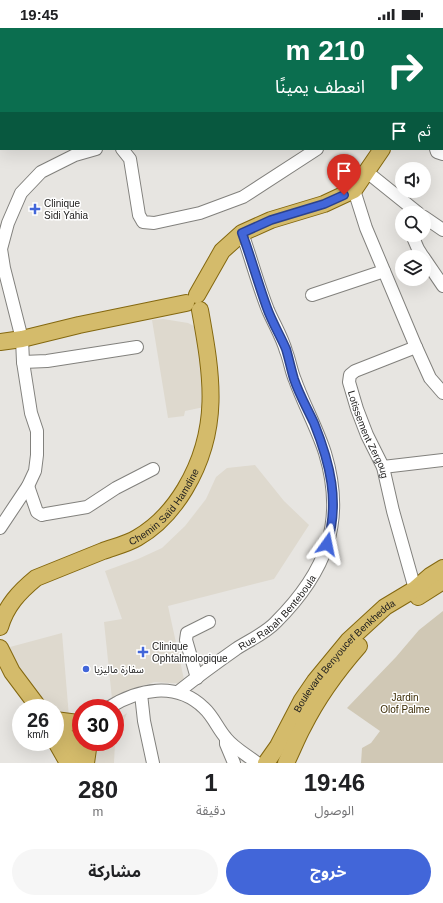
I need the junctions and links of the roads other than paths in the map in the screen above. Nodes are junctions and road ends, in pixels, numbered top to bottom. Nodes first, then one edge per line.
1 (92, 150) edge
2 (123, 150) edge
3 (315, 150) edge
4 (380, 151) edge
5 (367, 172) junction
6 (354, 190) junction
7 (395, 195) edge
8 (398, 198) joint
9 (401, 206) edge
10 (409, 206) edge
11 (431, 222) edge
12 (443, 230) edge
13 (242, 233) junction
14 (431, 268) edge
15 (384, 271) junction
16 (443, 286) edge
17 (312, 295) dead end
18 (194, 303) junction
19 (22, 339) junction
20 (0, 342) edge
21 (137, 347) dead end
22 (416, 347) junction
23 (23, 362) junction
24 (443, 393) edge
25 (443, 460) edge
26 (383, 467) junction
27 (152, 469) dead end
28 (28, 486) junction
29 (2, 523) edge
30 (408, 564) junction
31 (439, 575) edge
32 (414, 589) junction
33 (210, 622) dead end
34 (0, 627) edge
35 (0, 648) edge
36 (197, 678) junction
37 (178, 692) junction
38 (136, 695) junction
39 (32, 699) edge
40 (124, 700) edge
41 (64, 738) edge
42 (226, 739) junction
43 (80, 755) edge
44 (153, 763) edge
45 (234, 763) edge
46 (257, 763) edge
47 (266, 763) edge
48 (286, 763) edge

1 - 19 street
2 - 3 street
4 - 5 main road
5 - 6 main road
5 - 7 street
6 - 13 main road
6 - 15 street
8 - 9 street
8 - 10 street
11 - 12 street
13 - 18 main road
13 - 36 street, Rue Rabah Benteboula
14 - 16 street
15 - 17 street
15 - 22 street
18 - 19 main road
18 - 34 main road, Chemin Saïd Hamdine
19 - 20 main road
19 - 23 street
21 - 23 street
22 - 24 street
22 - 26 street, Lotissement Zergoug
23 - 28 street
25 - 26 street
26 - 30 street, Lotissement Zergoug
27 - 28 street
28 - 29 street
30 - 31 street
30 - 32 street, Lotissement Zergoug
31 - 32 main road, Boulevard Benyoucef Benkhedda
31 - 48 main road, Boulevard Benyoucef Benkhedda
32 - 47 main road, Boulevard Benyoucef Benkhedda
33 - 36 street
35 - 39 main road
36 - 37 street, Rue Rabah Benteboula
37 - 38 street
37 - 42 street
38 - 40 street
38 - 44 street
41 - 43 main road
42 - 45 street
42 - 46 street

